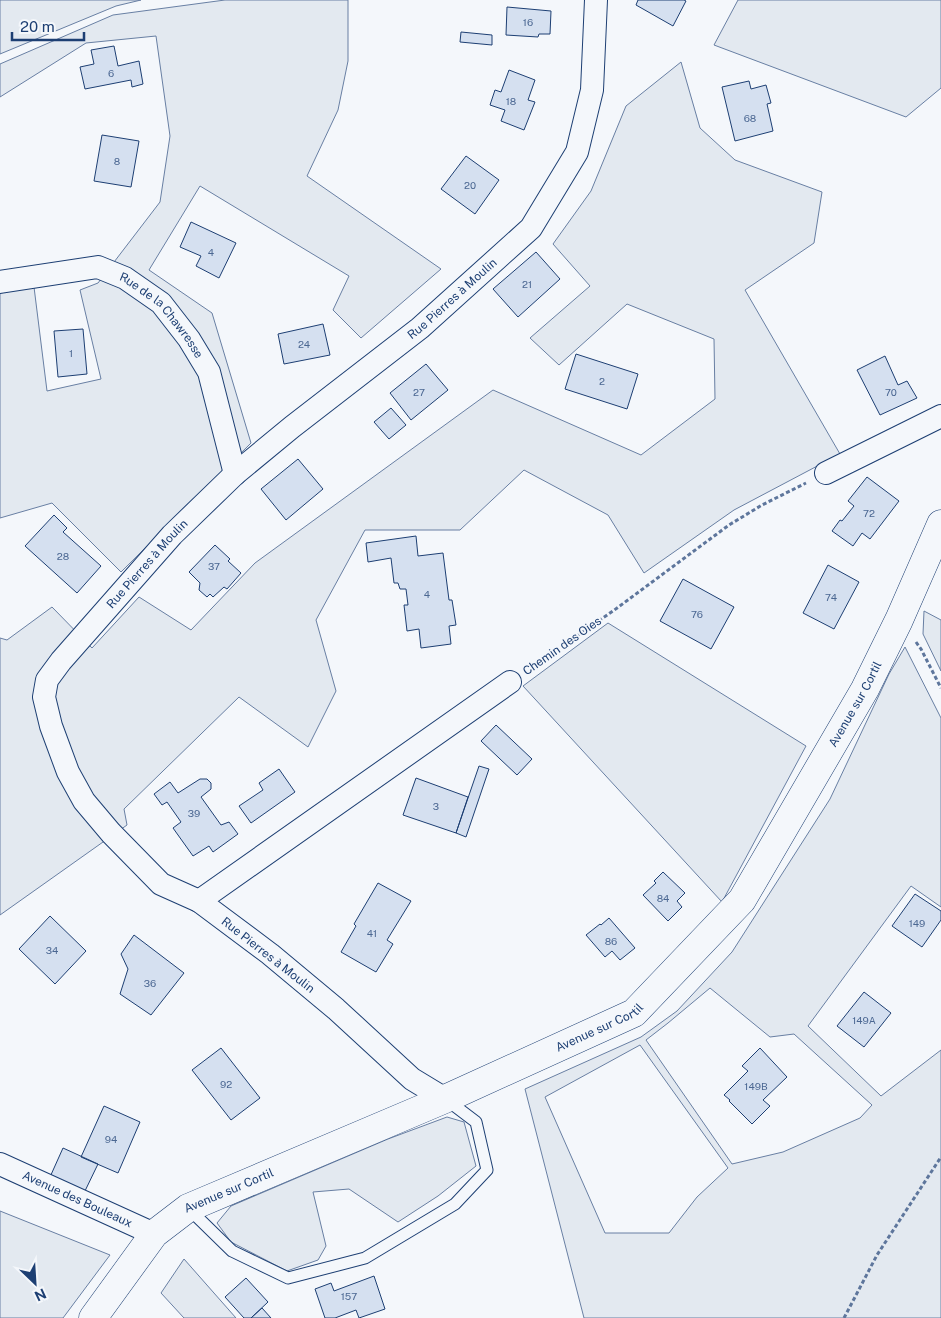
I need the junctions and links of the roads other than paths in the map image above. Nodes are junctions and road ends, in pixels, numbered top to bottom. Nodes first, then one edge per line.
1 (596, 0) edge
2 (0, 282) edge
3 (941, 416) edge
4 (235, 474) junction
5 (826, 474) road end
6 (941, 524) edge
7 (510, 682) road end
8 (198, 900) junction
9 (445, 1099) junction
10 (0, 1164) edge
11 (188, 1208) junction
12 (154, 1234) junction
13 (93, 1318) edge

1 - 4 street, Rue Pierres à Moulin
2 - 4 street, Rue de la Chawresse
3 - 5 street
4 - 8 street, Rue Pierres à Moulin
6 - 9 main road, Avenue sur Cortil
7 - 8 street, Chemin des Oies
8 - 9 street, Rue Pierres à Moulin
9 - 11 main road, Avenue sur Cortil
9 - 11 lane
10 - 12 street, Avenue des Bouleaux
11 - 12 main road, Avenue sur Cortil
12 - 13 main road, Avenue sur Cortil

